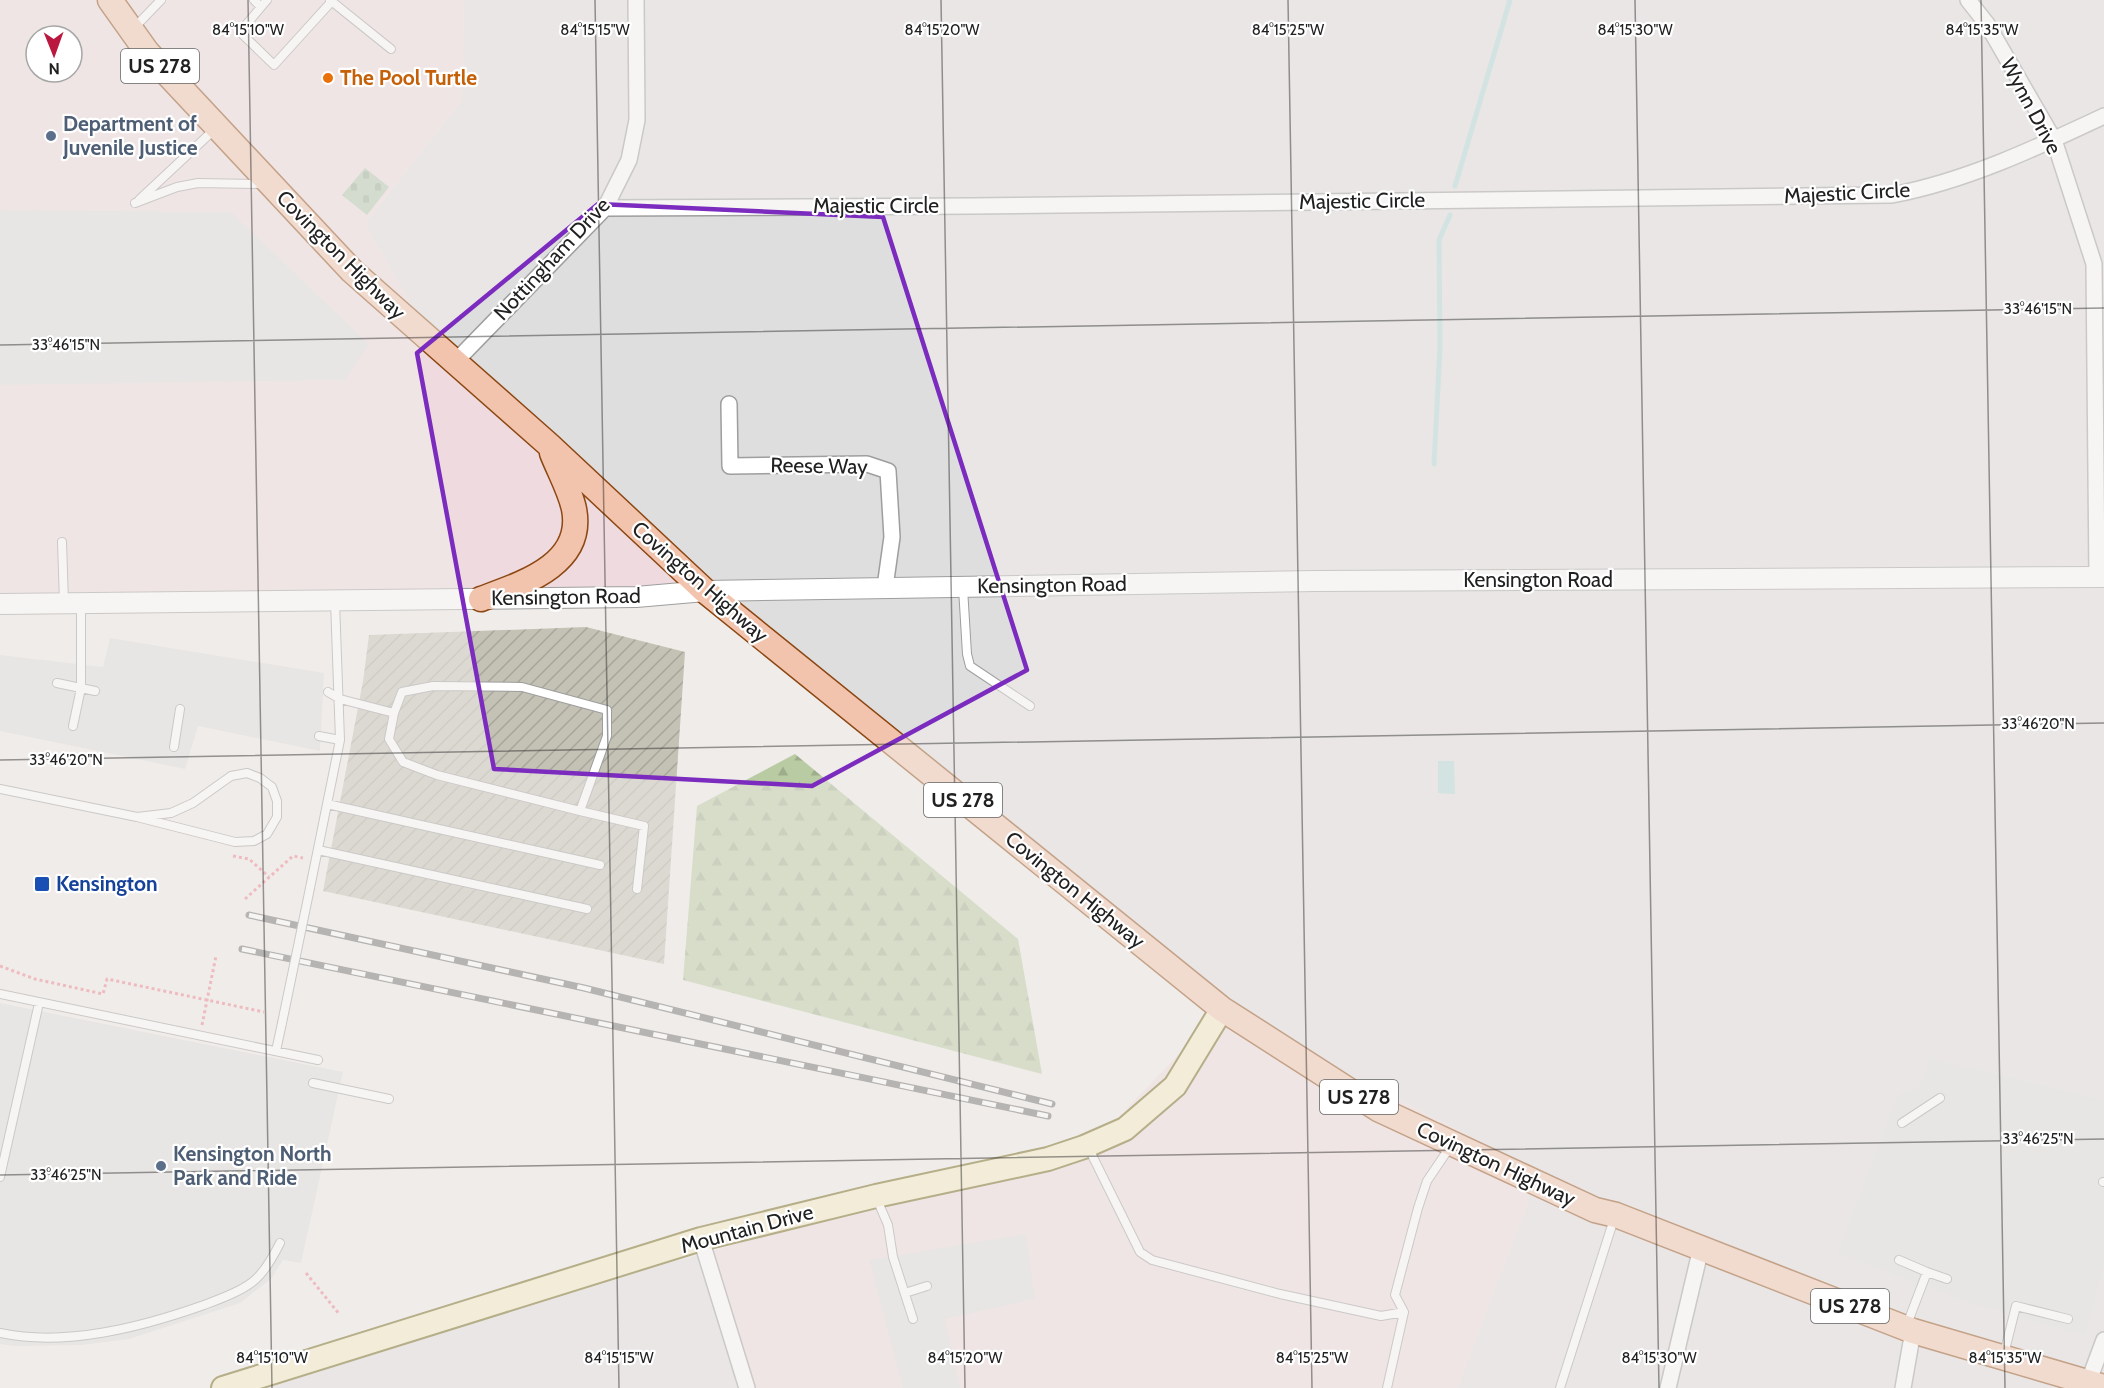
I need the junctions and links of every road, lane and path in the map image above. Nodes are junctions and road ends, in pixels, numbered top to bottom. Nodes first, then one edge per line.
1 (110, 0) edge
2 (161, 0) edge
3 (254, 0) edge
4 (636, 0) edge
5 (1968, 0) edge
6 (331, 1) edge
7 (264, 3) edge
8 (132, 31) junction
9 (391, 48) dead end
10 (2104, 116) edge
11 (217, 127) junction
12 (2054, 140) junction
13 (271, 184) junction
14 (605, 208) junction
15 (454, 363) junction
16 (729, 404) dead end
17 (549, 445) junction
18 (62, 542) dead end
19 (2101, 577) edge
20 (963, 586) junction
21 (885, 587) junction
22 (705, 591) junction
23 (481, 599) junction
24 (335, 601) junction
25 (73, 603) junction
26 (0, 604) edge
27 (57, 683) dead end
28 (81, 688) junction
29 (94, 691) dead end
30 (328, 692) dead end
31 (340, 699) junction
32 (1030, 706) dead end
33 (180, 709) dead end
34 (394, 713) junction
35 (73, 726) dead end
36 (320, 736) dead end
37 (340, 740) junction
38 (174, 747) dead end
39 (0, 789) edge
40 (327, 804) junction
41 (580, 811) junction
42 (137, 818) junction
43 (318, 850) junction
44 (227, 854) dead end
45 (316, 861) junction
46 (600, 865) dead end
47 (269, 877) junction
48 (637, 889) dead end
49 (245, 899) dead end
50 (587, 909) dead end
51 (216, 956) dead end
52 (0, 966) edge
53 (0, 994) edge
54 (207, 1000) junction
55 (39, 1003) junction
56 (1222, 1009) junction
57 (264, 1012) dead end
58 (200, 1035) junction
59 (276, 1051) junction
60 (318, 1060) dead end
61 (313, 1083) dead end
62 (1940, 1098) dead end
63 (389, 1099) dead end
64 (1902, 1123) dead end
65 (1452, 1143) junction
66 (1088, 1145) junction
67 (0, 1177) edge
68 (876, 1196) junction
69 (1616, 1215) junction
70 (701, 1239) junction
71 (280, 1243) dead end
72 (1701, 1248) junction
73 (1899, 1260) dead end
74 (1927, 1272) junction
75 (306, 1273) dead end
76 (1947, 1279) dead end
77 (927, 1286) dead end
78 (904, 1293) junction
79 (1404, 1312) junction
80 (340, 1315) dead end
81 (913, 1319) dead end
82 (2068, 1319) dead end
83 (1909, 1330) junction
84 (0, 1333) edge
85 (2104, 1340) edge
86 (2003, 1357) junction
87 (2096, 1385) edge
88 (230, 1387) edge
89 (747, 1388) edge
90 (1387, 1388) edge
91 (1560, 1388) edge
92 (1668, 1388) edge
93 (1904, 1388) edge

1 - 8 main road, Covington Highway / US 278
2 - 8 lane
3 - 7 lane
4 - 14 street, Nottingham Drive
5 - 12 street, Wynn Drive
6 - 7 lane
6 - 9 lane
8 - 11 main road, Covington Highway / US 278
10 - 12 street, Majestic Circle
11 - 13 main road, Covington Highway / US 278
11 - 13 lane
12 - 14 street, Majestic Circle
12 - 19 street, Wynn Drive
13 - 15 main road, Covington Highway / US 278
14 - 15 street, Nottingham Drive
15 - 17 main road, Covington Highway / US 278
16 - 21 street, Reese Way
17 - 22 main road, Covington Highway / US 278
17 - 23 main road
18 - 25 lane
19 - 20 street, Kensington Road
20 - 21 street, Kensington Road
20 - 32 lane
21 - 22 street, Kensington Road
22 - 23 street, Kensington Road
22 - 56 main road, Covington Highway / US 278
23 - 24 street, Kensington Road
24 - 25 street, Kensington Road
24 - 31 lane
25 - 26 street, Kensington Road
25 - 28 lane
27 - 28 lane
28 - 29 lane
28 - 35 lane
30 - 31 lane
31 - 34 lane
31 - 37 lane
33 - 38 lane
34 - 41 lane
34 - 41 lane
36 - 37 lane
37 - 40 lane
39 - 42 lane
40 - 43 lane
40 - 46 lane
41 - 48 lane
42 - 42 lane
43 - 45 lane
43 - 50 lane
44 - 47 path
45 - 47 path
45 - 59 lane, bridge
47 - 49 path
51 - 54 path
52 - 54 path
53 - 55 lane
54 - 57 path
54 - 58 path
55 - 58 lane
55 - 67 lane
56 - 65 main road, Covington Highway / US 278
56 - 66 main road, Mountain Drive
58 - 59 lane
59 - 60 lane
61 - 63 lane
62 - 64 lane
65 - 69 main road, Covington Highway / US 278
65 - 79 lane
66 - 68 main road, Mountain Drive
66 - 79 lane
68 - 70 main road, Mountain Drive
68 - 78 lane
69 - 72 main road, Covington Highway / US 278
69 - 91 lane
70 - 88 main road, Mountain Drive
70 - 89 street
71 - 84 lane
72 - 83 main road, Covington Highway / US 278
72 - 92 street
73 - 74 lane
74 - 76 lane
74 - 83 lane
75 - 80 path
77 - 78 lane
78 - 81 lane
79 - 90 lane
82 - 86 lane
83 - 86 main road, Covington Highway / US 278
83 - 93 street
85 - 87 street
86 - 87 main road, Covington Highway / US 278

